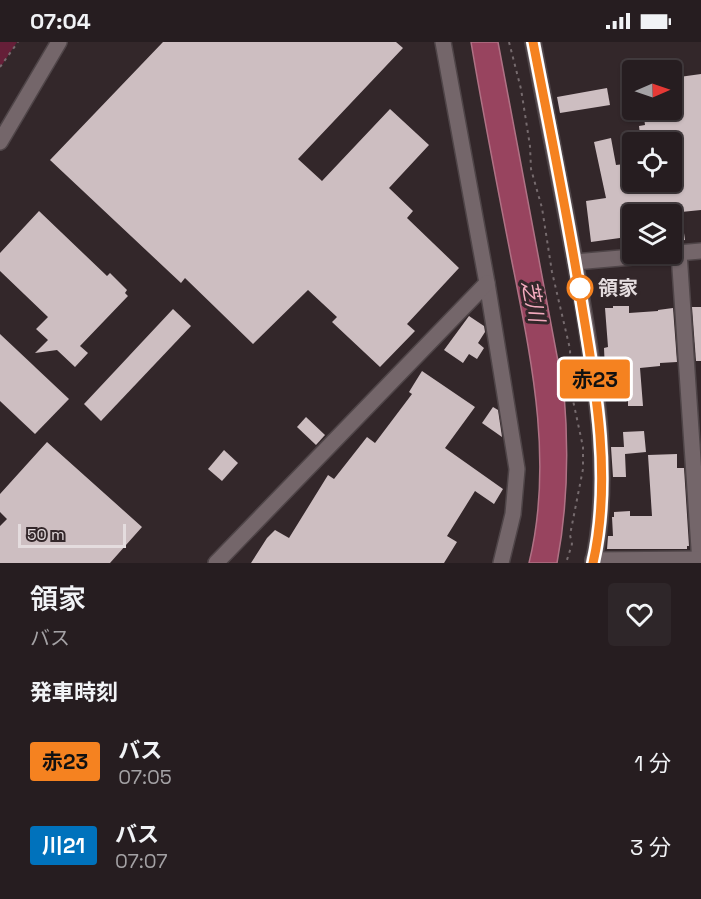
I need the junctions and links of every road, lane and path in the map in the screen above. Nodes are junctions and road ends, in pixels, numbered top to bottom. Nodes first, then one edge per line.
1 (18, 42) edge
2 (59, 42) edge
3 (443, 42) edge
4 (509, 42) edge
5 (533, 42) edge
6 (0, 67) edge
7 (0, 142) edge
8 (701, 251) edge
9 (682, 253) edge
10 (622, 258) edge
11 (575, 262) junction
12 (680, 264) edge
13 (487, 283) junction
14 (700, 560) edge
15 (593, 561) edge
16 (216, 563) edge
17 (501, 563) edge
18 (566, 563) edge

1 - 6 path
2 - 7 street
3 - 13 street
4 - 18 path
5 - 11 street
8 - 9 street
10 - 11 street
11 - 15 street
12 - 14 street
13 - 16 street
13 - 17 street
14 - 15 street

